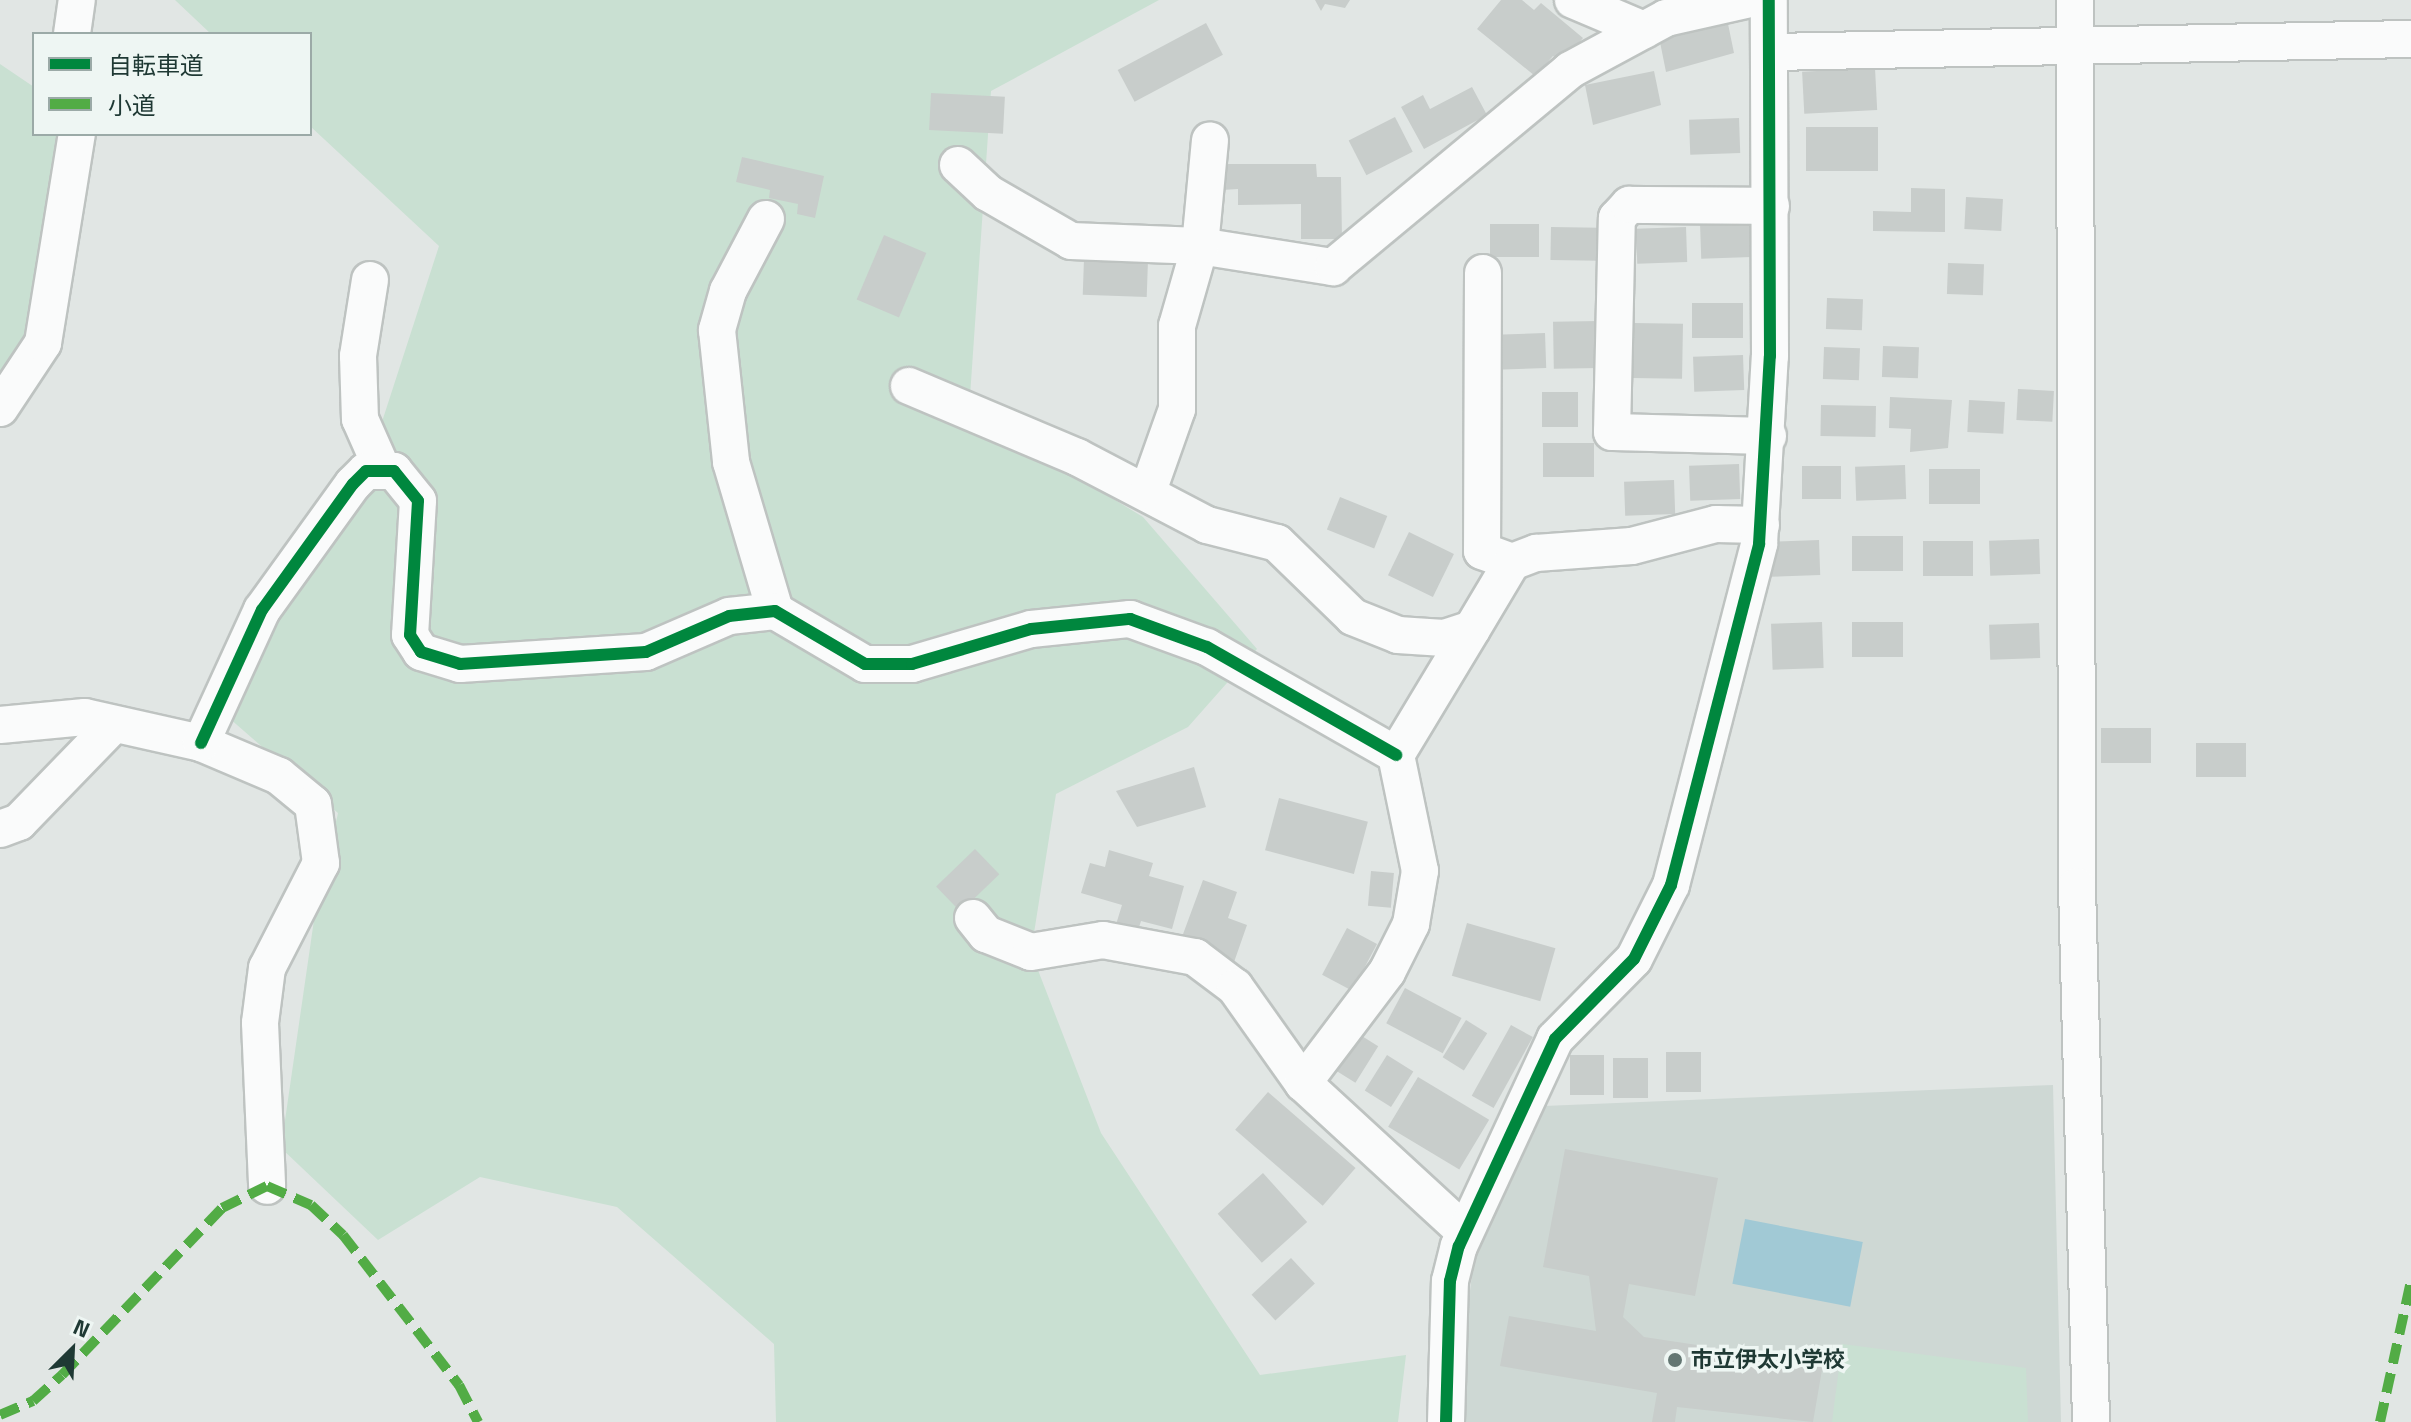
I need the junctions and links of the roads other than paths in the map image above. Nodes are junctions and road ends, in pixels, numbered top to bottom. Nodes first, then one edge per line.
1 (77, 0) edge
2 (1573, 0) edge
3 (1746, 0) edge
4 (1769, 0) edge
5 (2075, 0) edge
6 (1644, 30) junction
7 (72, 32) edge
8 (2411, 39) edge
9 (2076, 45) junction
10 (1773, 52) junction
11 (77, 136) edge
12 (1210, 140) dead end
13 (958, 165) dead end
14 (1771, 206) junction
15 (766, 219) dead end
16 (1200, 246) junction
17 (1483, 273) dead end
18 (370, 280) dead end
19 (909, 386) dead end
20 (0, 408) edge
21 (1768, 436) junction
22 (383, 471) junction
23 (1148, 491) junction
24 (1761, 525) junction
25 (1512, 562) junction
26 (775, 611) junction
27 (1472, 629) junction
28 (0, 725) edge
29 (111, 727) junction
30 (201, 743) junction
31 (1396, 755) junction
32 (0, 829) edge
33 (973, 918) dead end
34 (1303, 1083) junction
35 (267, 1186) dead end
36 (1465, 1232) junction
37 (1446, 1422) edge
38 (2091, 1422) edge

1 - 7 street
2 - 6 street
3 - 6 street
4 - 10 street
5 - 9 street
6 - 16 street
8 - 9 street
9 - 10 street
9 - 38 street
10 - 14 street
11 - 20 street
12 - 16 street
13 - 16 street
14 - 21 street
14 - 21 street
15 - 26 street
16 - 23 street
17 - 25 street
18 - 22 street
19 - 23 street
21 - 24 street
22 - 26 street
22 - 30 street
23 - 27 street
24 - 25 street
24 - 36 street
25 - 27 street
26 - 31 street
27 - 31 street
28 - 29 street
29 - 30 street
29 - 32 street
30 - 35 street
31 - 34 street
33 - 34 street
34 - 36 street
36 - 37 street

